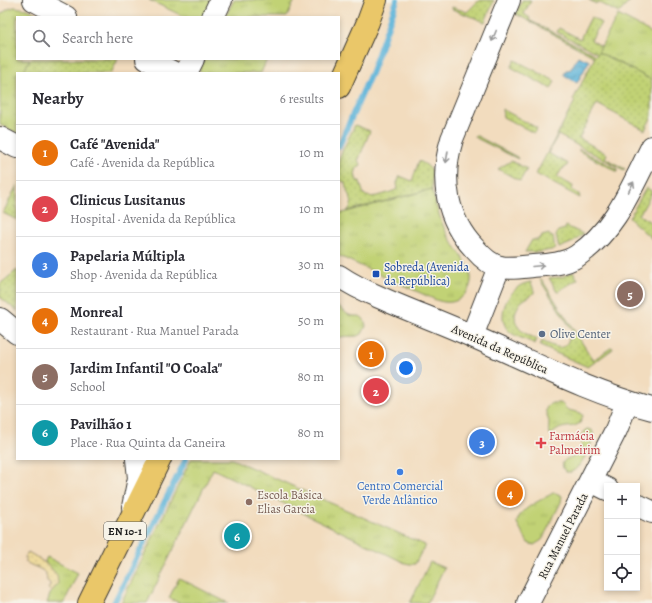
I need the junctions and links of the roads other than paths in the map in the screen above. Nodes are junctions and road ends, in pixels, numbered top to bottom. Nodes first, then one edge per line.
1 (34, 0) edge
2 (221, 0) edge
3 (376, 0) edge
4 (509, 0) edge
5 (64, 16) edge
6 (213, 16) edge
7 (149, 60) edge
8 (192, 60) edge
9 (172, 72) edge
10 (186, 72) edge
11 (340, 85) edge
12 (0, 138) edge
13 (16, 146) edge
14 (652, 147) edge
15 (499, 266) junction
16 (342, 280) edge
17 (0, 318) edge
18 (16, 332) edge
19 (472, 336) junction
20 (627, 403) junction
21 (652, 409) edge
22 (152, 461) edge
23 (599, 485) edge
24 (640, 506) edge
25 (652, 512) edge
26 (89, 603) edge
27 (528, 603) edge

1 - 5 street
2 - 6 street
3 - 11 main road
4 -> 15 street
7 - 9 street
8 - 10 street
12 - 13 street
15 -> 14 street
15 - 19 street
16 - 19 street, Avenida da República
17 - 18 street
19 - 20 street, Avenida da República
20 - 21 street, Avenida da República
20 - 23 street, Rua Manuel Parada
22 - 26 main road, EN 10-1
23 - 27 street, Rua Manuel Parada
24 - 25 street

